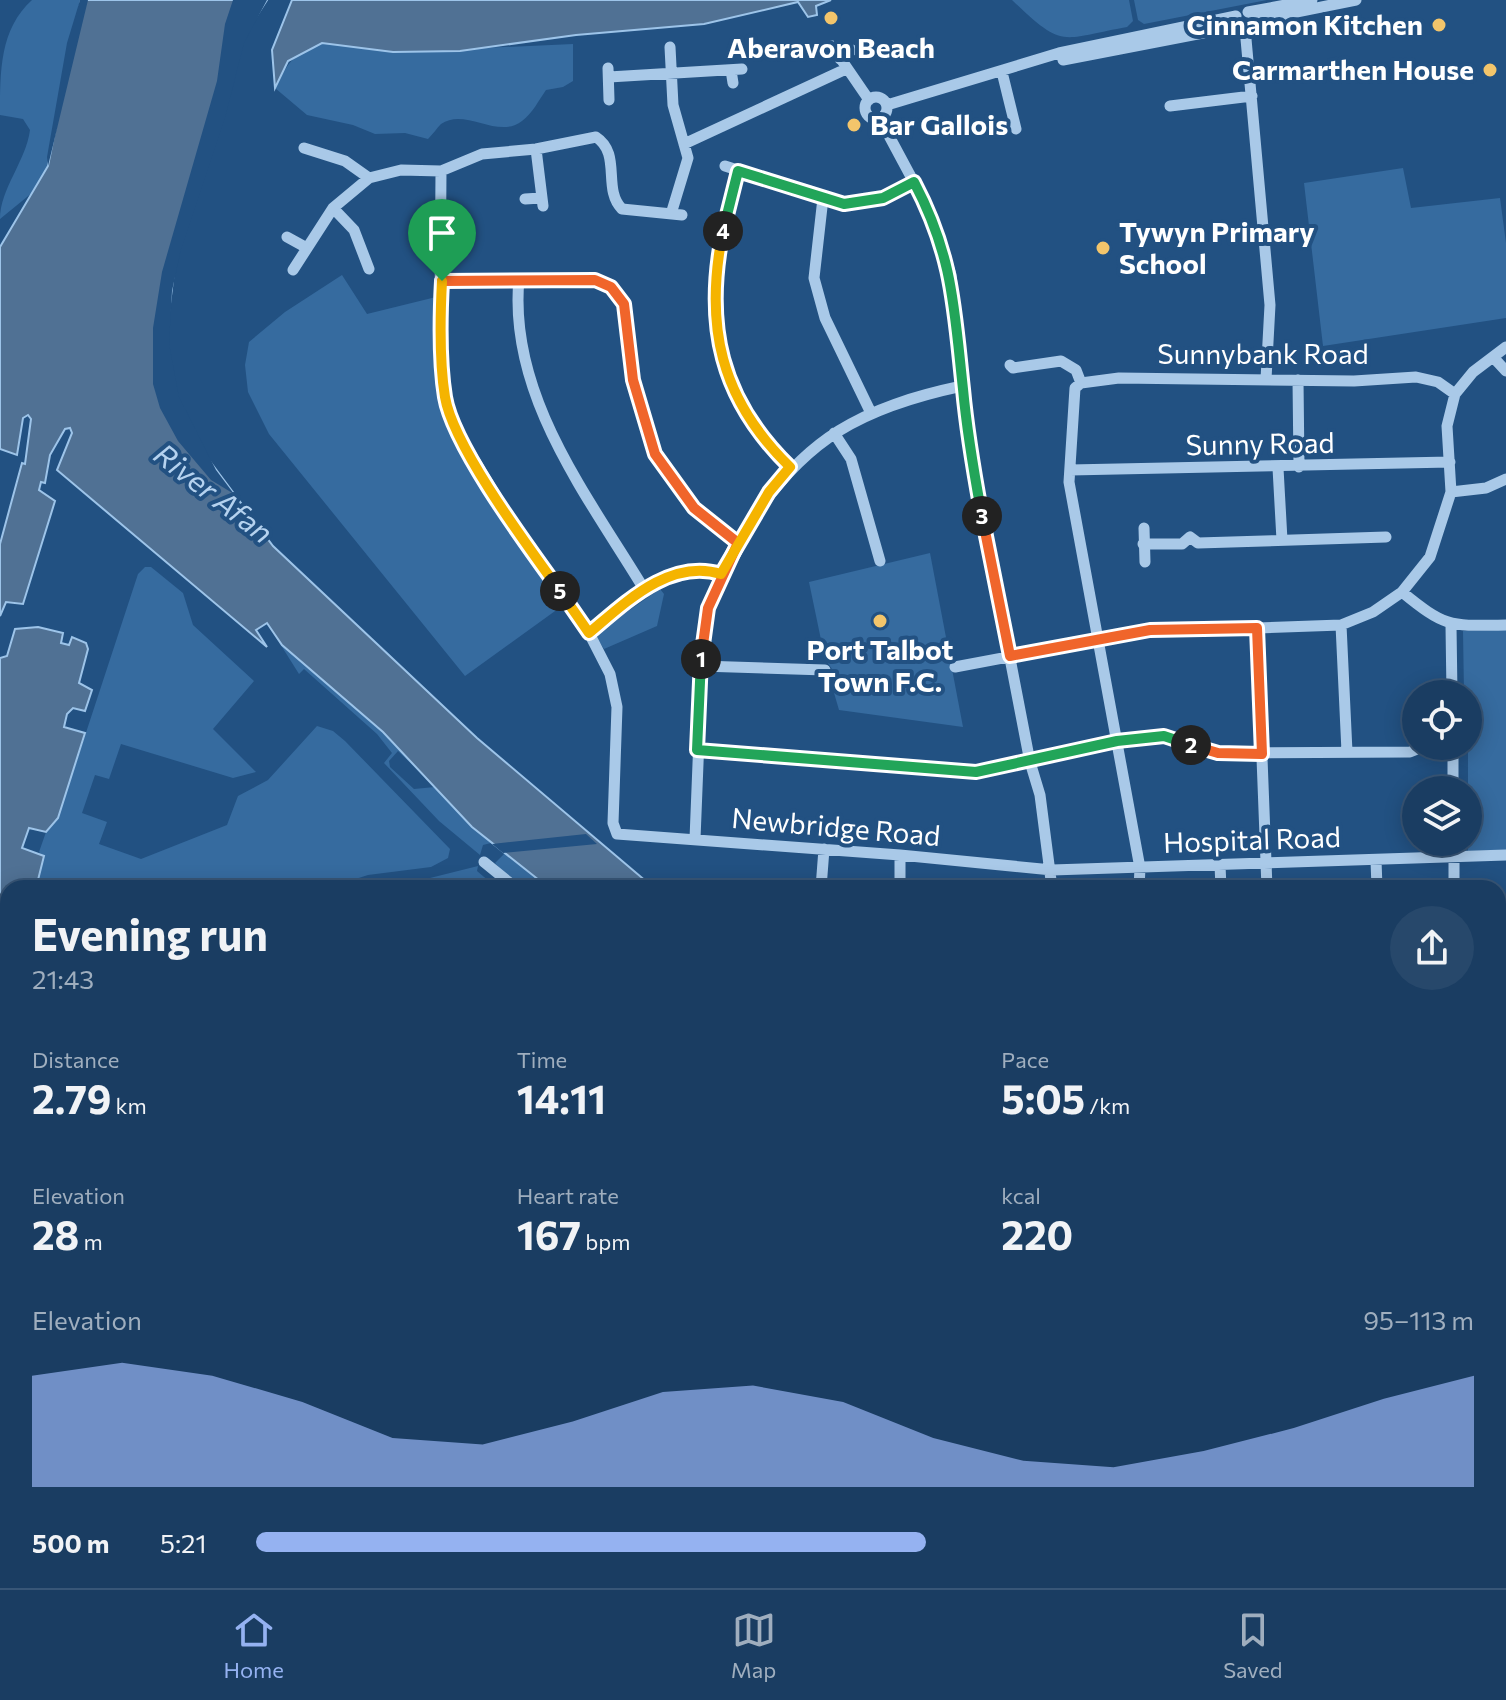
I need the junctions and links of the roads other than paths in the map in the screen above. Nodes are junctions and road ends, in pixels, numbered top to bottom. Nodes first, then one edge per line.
1 (1312, 0) edge
2 (1356, 0) edge
3 (1244, 21) junction
4 (832, 46) dead end
5 (670, 47) dead end
6 (852, 50) dead end
7 (843, 64) junction
8 (672, 72) junction
9 (1002, 72) junction
10 (733, 83) dead end
11 (1252, 96) junction
12 (609, 100) dead end
13 (869, 100) junction
14 (887, 105) junction
15 (1170, 106) dead end
16 (880, 119) junction
17 (1016, 129) dead end
18 (684, 144) junction
19 (536, 149) junction
20 (307, 154) dead end
21 (725, 166) dead end
22 (441, 171) junction
23 (738, 171) junction
24 (369, 178) junction
25 (914, 182) junction
26 (823, 198) junction
27 (525, 199) dead end
28 (333, 208) junction
29 (287, 237) dead end
30 (307, 248) junction
31 (370, 260) dead end
32 (293, 270) dead end
33 (519, 279) junction
34 (442, 281) junction
35 (1506, 347) edge
36 (1493, 357) junction
37 (1010, 365) dead end
38 (1506, 371) edge
39 (1266, 379) junction
40 (1298, 380) junction
41 (1081, 383) junction
42 (962, 386) junction
43 (1455, 394) junction
44 (871, 413) junction
45 (834, 433) junction
46 (1450, 462) junction
47 (790, 467) junction
48 (1299, 467) junction
49 (1278, 468) junction
50 (1070, 470) junction
51 (1506, 479) edge
52 (1451, 492) junction
53 (1144, 528) dead end
54 (1386, 537) dead end
55 (1282, 540) junction
56 (738, 543) junction
57 (1143, 544) junction
58 (880, 561) dead end
59 (1145, 562) dead end
60 (721, 574) junction
61 (644, 589) junction
62 (1402, 592) junction
63 (1341, 625) junction
64 (1506, 625) edge
65 (1451, 626) junction
66 (1257, 628) junction
67 (589, 633) junction
68 (1098, 638) junction
69 (1010, 656) junction
70 (701, 666) junction
71 (955, 667) dead end
72 (825, 670) dead end
73 (1452, 680) edge
74 (1117, 741) junction
75 (697, 750) junction
76 (1347, 752) junction
77 (1402, 752) edge
78 (1262, 754) junction
79 (1030, 762) junction
80 (695, 839) junction
81 (824, 849) junction
82 (900, 855) junction
83 (1482, 855) edge
84 (1506, 855) edge
85 (1454, 856) joint
86 (1376, 860) junction
87 (484, 862) dead end
88 (1266, 864) junction
89 (1220, 865) junction
90 (1140, 868) junction
91 (1052, 870) junction
92 (506, 880) edge
93 (822, 880) edge
94 (900, 880) edge
95 (1052, 880) edge
96 (1139, 880) edge
97 (1221, 880) edge
98 (1267, 880) edge
99 (1377, 880) edge
100 (1454, 880) edge

1 - 3 street
2 - 3 street
3 - 9 street
3 - 11 street
4 - 7 street
5 - 8 street
6 - 7 street
7 - 13 street
7 - 18 street
8 - 10 street
8 - 12 street
8 - 18 street
9 - 14 street
9 - 17 street
11 - 15 street
11 - 39 street
13 - 14 street
13 - 16 street
14 - 16 street
16 - 25 street
18 - 19 street
19 - 22 street
19 - 27 street
20 - 24 street
21 - 23 street
22 - 24 street
22 - 34 street
23 - 26 street
23 - 47 street
24 - 28 street
25 - 26 street
25 - 42 street
26 - 44 street
28 - 30 street
28 - 31 street
29 - 30 street
30 - 32 street
33 - 34 street
33 - 56 street
33 - 61 street
34 - 67 street
35 - 36 street
36 - 38 street
36 - 43 street
37 - 41 street
39 - 40 street, Sunnybank Road
39 - 41 street, Sunnybank Road
40 - 43 street, Sunnybank Road
40 - 48 street
41 - 50 street
42 - 44 street
42 - 69 street
43 - 46 street
44 - 45 street
45 - 47 street
45 - 58 street
46 - 48 street, Sunny Road
46 - 52 street
47 - 56 street
48 - 49 street, Sunny Road
49 - 50 street, Sunny Road
49 - 55 street
50 - 68 street
51 - 52 street
52 - 62 street
53 - 57 street
54 - 55 street
55 - 57 street
56 - 60 street
57 - 59 street
60 - 61 street
60 - 70 street
61 - 67 street
62 - 63 street
62 - 65 street
63 - 66 street
63 - 76 street
64 - 65 street
65 - 73 street
66 - 68 street
66 - 78 street
67 - 80 street, Newbridge Road
68 - 69 street
68 - 74 street
69 - 71 street
69 - 79 street
70 - 72 street
70 - 75 street
74 - 78 street
74 - 79 street
74 - 90 street
75 - 79 street
75 - 80 street
76 - 77 street
76 - 78 street
78 - 88 street
79 - 91 street
80 - 81 street, Newbridge Road
81 - 82 street, Newbridge Road
81 - 93 street
82 - 91 street, Newbridge Road
82 - 94 street
83 - 84 street, Hospital Road
85 - 86 street, Hospital Road
85 - 100 street
86 - 88 street, Hospital Road
86 - 99 street
87 - 92 street
88 - 89 street, Hospital Road
88 - 98 street
89 - 90 street, Hospital Road
89 - 97 street
90 - 91 street, Hospital Road
90 - 96 street
91 - 95 street

